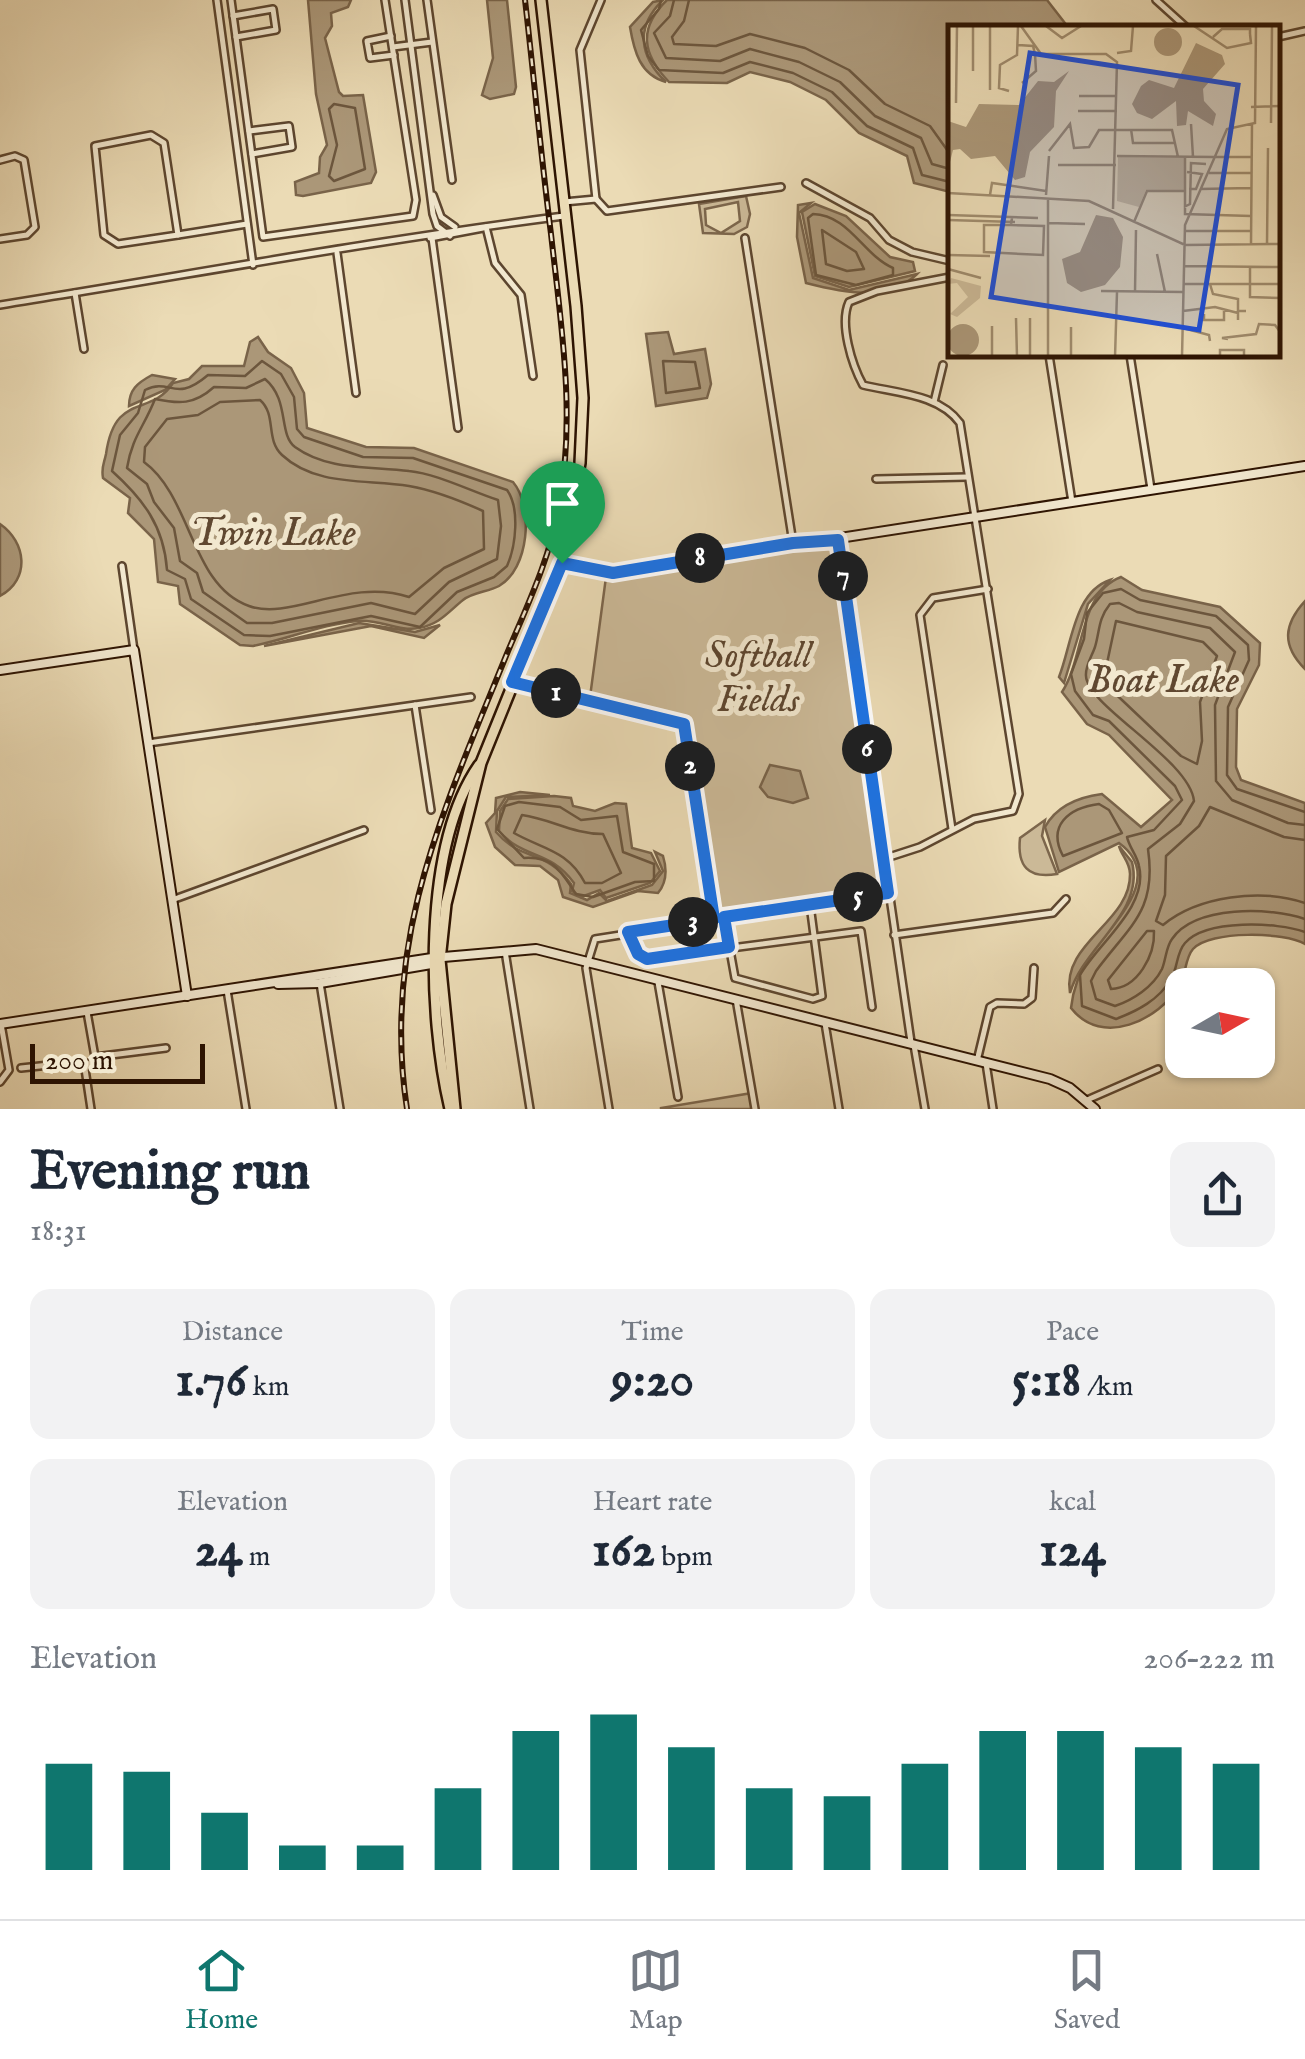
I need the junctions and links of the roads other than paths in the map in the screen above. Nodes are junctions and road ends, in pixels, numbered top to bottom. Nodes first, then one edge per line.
1 (217, 0) edge
2 (230, 0) edge
3 (385, 0) edge
4 (405, 0) edge
5 (426, 0) edge
6 (542, 0) edge
7 (601, 0) edge
8 (1156, 0) edge
9 (233, 16) junction
10 (1184, 25) edge
11 (1305, 32) edge
12 (391, 36) junction
13 (236, 37) junction
14 (1280, 37) edge
15 (432, 42) junction
16 (411, 46) junction
17 (393, 47) junction
18 (394, 55) junction
19 (248, 130) junction
20 (252, 154) junction
21 (0, 160) edge
22 (452, 180) dead end
23 (806, 183) dead end
24 (781, 186) dead end
25 (432, 195) junction
26 (596, 199) junction
27 (564, 202) junction
28 (565, 216) junction
29 (246, 224) junction
30 (486, 227) junction
31 (458, 228) junction
32 (442, 231) junction
33 (178, 235) junction
34 (450, 236) junction
35 (430, 238) junction
36 (746, 238) dead end
37 (0, 239) edge
38 (337, 252) junction
39 (948, 260) edge
40 (254, 265) junction
41 (948, 277) edge
42 (75, 293) junction
43 (0, 305) edge
44 (84, 348) dead end
45 (1049, 358) edge
46 (1130, 358) edge
47 (943, 364) dead end
48 (533, 376) dead end
49 (356, 393) dead end
50 (934, 402) junction
51 (458, 428) dead end
52 (1305, 466) edge
53 (967, 476) junction
54 (876, 479) dead end
55 (1151, 492) junction
56 (1072, 504) junction
57 (977, 520) junction
58 (838, 540) junction
59 (793, 543) junction
60 (562, 563) junction
61 (122, 566) dead end
62 (988, 589) junction
63 (134, 650) junction
64 (0, 670) edge
65 (512, 682) junction
66 (471, 697) dead end
67 (414, 705) junction
68 (148, 744) junction
69 (431, 810) dead end
70 (952, 829) junction
71 (364, 830) dead end
72 (883, 859) junction
73 (888, 893) junction
74 (1066, 899) dead end
75 (172, 900) junction
76 (810, 904) junction
77 (724, 917) junction
78 (714, 919) junction
79 (628, 932) junction
80 (894, 934) junction
81 (815, 935) junction
82 (729, 947) junction
83 (504, 952) junction
84 (589, 960) junction
85 (435, 962) junction
86 (1034, 968) dead end
87 (320, 979) junction
88 (658, 979) junction
89 (227, 990) junction
90 (187, 996) junction
91 (736, 999) junction
92 (872, 1007) dead end
93 (87, 1012) junction
94 (825, 1023) junction
95 (0, 1024) edge
96 (913, 1045) junction
97 (166, 1048) dead end
98 (95, 1056) junction
99 (982, 1062) junction
100 (21, 1068) dead end
101 (85, 1069) junction
102 (1158, 1069) dead end
103 (0, 1082) edge
104 (678, 1097) dead end
105 (1087, 1100) junction
106 (91, 1109) edge
107 (246, 1109) edge
108 (340, 1109) edge
109 (453, 1109) edge
110 (530, 1109) edge
111 (609, 1109) edge
112 (755, 1109) edge
113 (839, 1109) edge
114 (925, 1109) edge
115 (993, 1109) edge
116 (1095, 1109) edge

1 - 29 street
2 - 9 street
3 - 12 street
4 - 16 street
5 - 15 street
6 - 27 main road
7 - 26 street
8 - 10 street
9 - 13 street
9 - 13 street
11 - 14 street
12 - 17 street
12 - 18 street
13 - 19 street
15 - 16 street
15 - 22 street
16 - 17 street
16 - 25 street
17 - 18 street
18 - 20 street
19 - 20 street
19 - 20 street
21 - 37 street
23 - 39 street
24 - 26 street
25 - 31 street
25 - 32 street
26 - 27 street
27 - 28 main road
28 - 30 street
28 - 60 main road
29 - 33 street
29 - 40 street
30 - 31 street
30 - 34 street
30 - 48 street
31 - 32 street
32 - 34 street
32 - 35 street
33 - 33 street
34 - 35 street
35 - 38 street
35 - 51 street
36 - 59 street
38 - 40 street
38 - 49 street
40 - 42 street
41 - 50 street
42 - 43 street
42 - 44 street
45 - 56 street
46 - 55 street
47 - 50 street
50 - 53 street
52 - 55 street
53 - 54 street
53 - 57 street
55 - 56 street
56 - 57 street
57 - 58 street
57 - 62 street
58 - 59 street
58 - 72 street
59 - 60 street
60 - 65 main road
61 - 63 street
62 - 70 street
62 - 70 street
63 - 64 street
63 - 68 street
65 - 78 street
65 - 85 main road
66 - 67 street
67 - 68 street
67 - 69 street
68 - 75 street
70 - 72 street
71 - 75 street
72 - 73 street
73 - 76 street
73 - 80 street
74 - 80 street
75 - 90 street
76 - 77 street
76 - 81 street
77 - 78 street
77 - 82 street
78 - 79 street
79 - 82 street
79 - 84 street
80 - 96 street
81 - 82 street
81 - 82 street
81 - 92 street
83 - 84 street
83 - 85 street
83 - 110 street
84 - 88 street
84 - 111 street
85 - 87 street
85 - 109 main road
86 - 99 street
87 - 89 street
87 - 108 street
88 - 91 street
88 - 104 street
89 - 90 street
89 - 107 street
90 - 93 street
91 - 94 street
91 - 112 street
93 - 95 street
93 - 98 street
94 - 96 street
94 - 113 street
95 - 103 street
96 - 99 street
96 - 114 street
97 - 98 street
98 - 101 street
99 - 105 street
99 - 115 street
100 - 101 street
101 - 106 street
102 - 105 street
105 - 116 street

